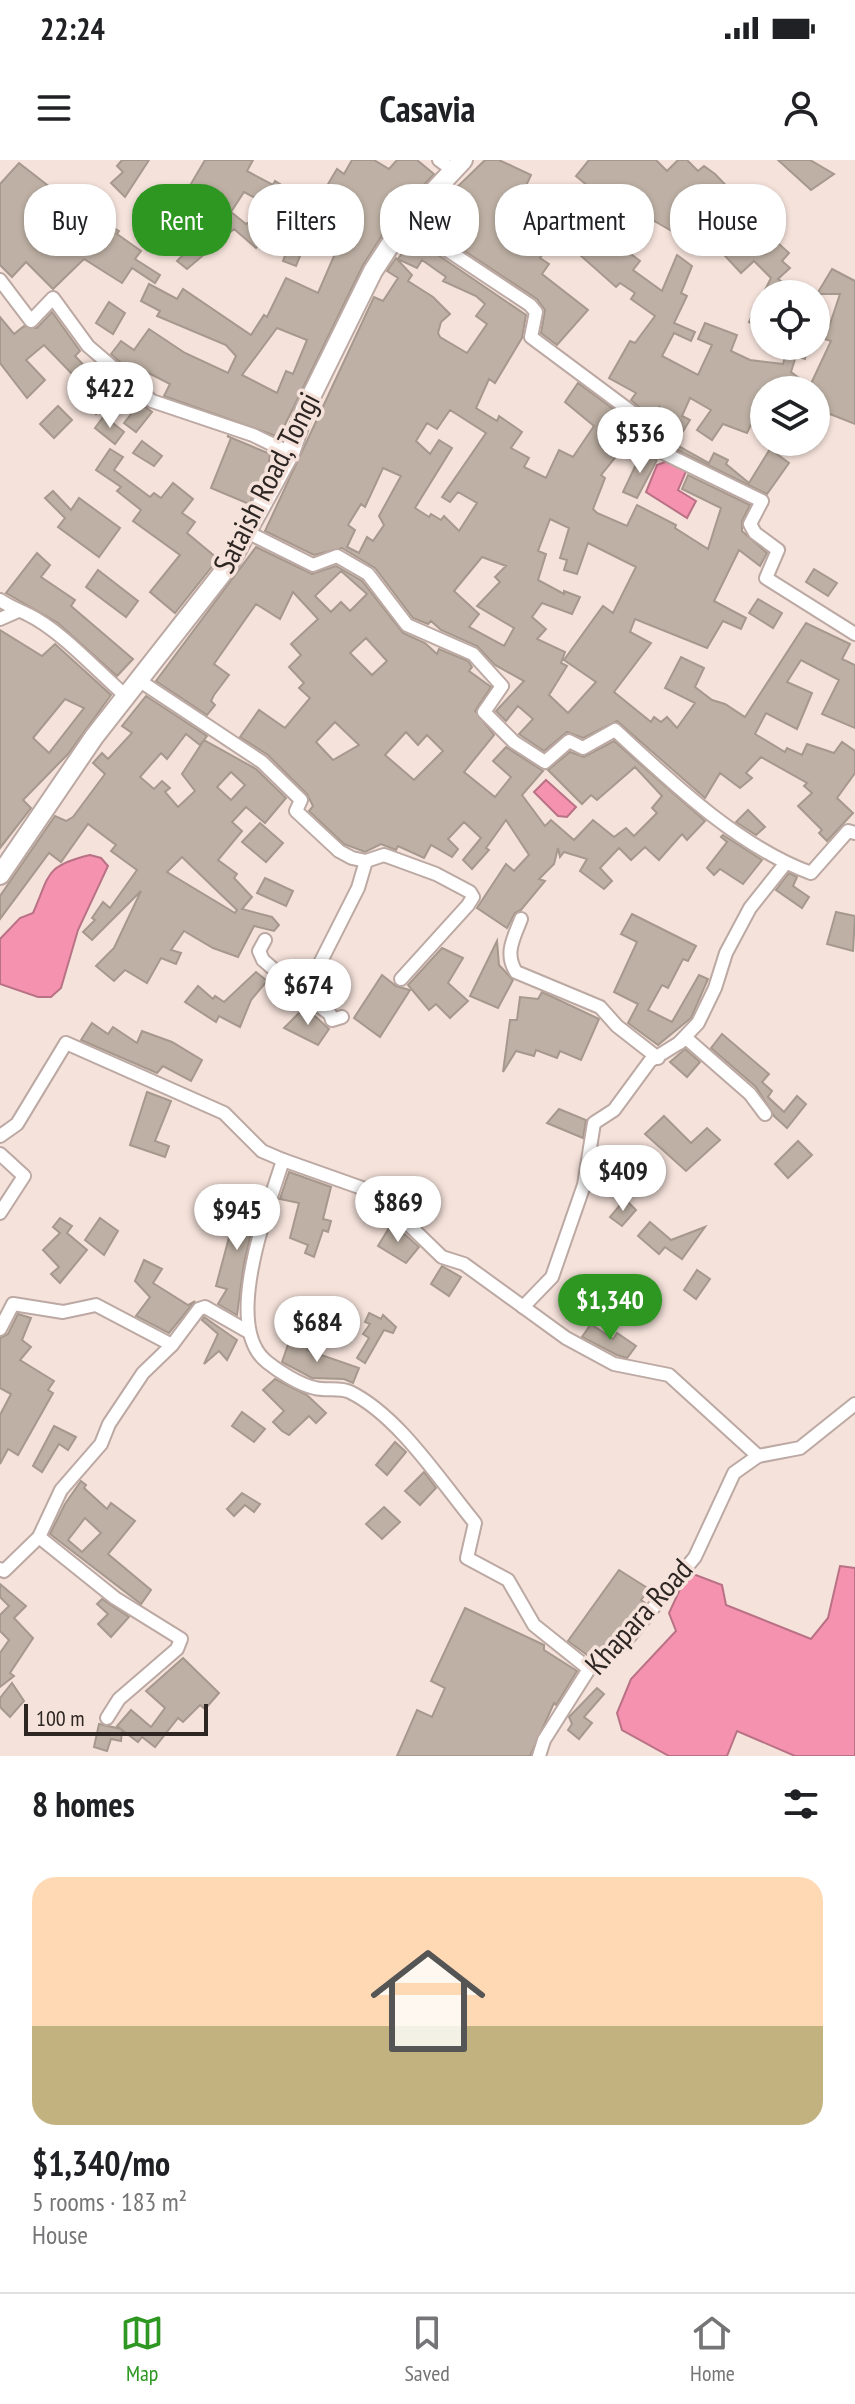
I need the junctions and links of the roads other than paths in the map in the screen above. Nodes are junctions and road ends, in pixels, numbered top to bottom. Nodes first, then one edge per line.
1 (452, 164) edge
2 (436, 184) edge
3 (383, 256) edge
4 (456, 256) edge
5 (0, 280) edge
6 (290, 453) junction
7 (247, 532) junction
8 (0, 600) edge
9 (16, 612) junction
10 (0, 619) edge
11 (855, 634) edge
12 (140, 681) junction
13 (128, 698) junction
14 (855, 833) edge
15 (366, 861) junction
16 (785, 864) junction
17 (0, 875) edge
18 (521, 919) dead end
19 (265, 940) dead end
20 (401, 979) dead end
21 (300, 992) junction
22 (342, 1017) dead end
23 (679, 1043) junction
24 (658, 1058) junction
25 (765, 1114) dead end
26 (0, 1136) edge
27 (0, 1154) edge
28 (283, 1160) junction
29 (0, 1213) edge
30 (523, 1307) junction
31 (0, 1329) edge
32 (247, 1331) junction
33 (172, 1345) junction
34 (855, 1404) edge
35 (758, 1456) junction
36 (39, 1537) junction
37 (0, 1569) edge
38 (589, 1669) junction
39 (107, 1718) dead end
40 (539, 1756) edge

1 - 2 street, Sataish Road, Tongi
3 - 6 street, Sataish Road, Tongi
4 - 11 street
5 - 6 street
6 - 7 street, Sataish Road, Tongi
7 - 12 street, Sataish Road, Tongi
7 - 16 street
8 - 9 street
9 - 10 street
9 - 13 street
12 - 13 street, Sataish Road, Tongi
12 - 15 street
13 - 17 street, Sataish Road, Tongi
14 - 16 street
15 - 20 street
15 - 21 street
16 - 23 street
18 - 24 street
19 - 21 street
21 - 22 street
23 - 24 street
23 - 25 street
24 - 30 street
26 - 28 street
27 - 29 street
28 - 30 street
28 - 32 street
30 - 35 street
31 - 33 street
32 - 33 street
32 - 38 street
33 - 36 street
34 - 35 street
35 - 38 street, Khapara Road
36 - 37 street
36 - 39 street
38 - 40 street, Khapara Road

